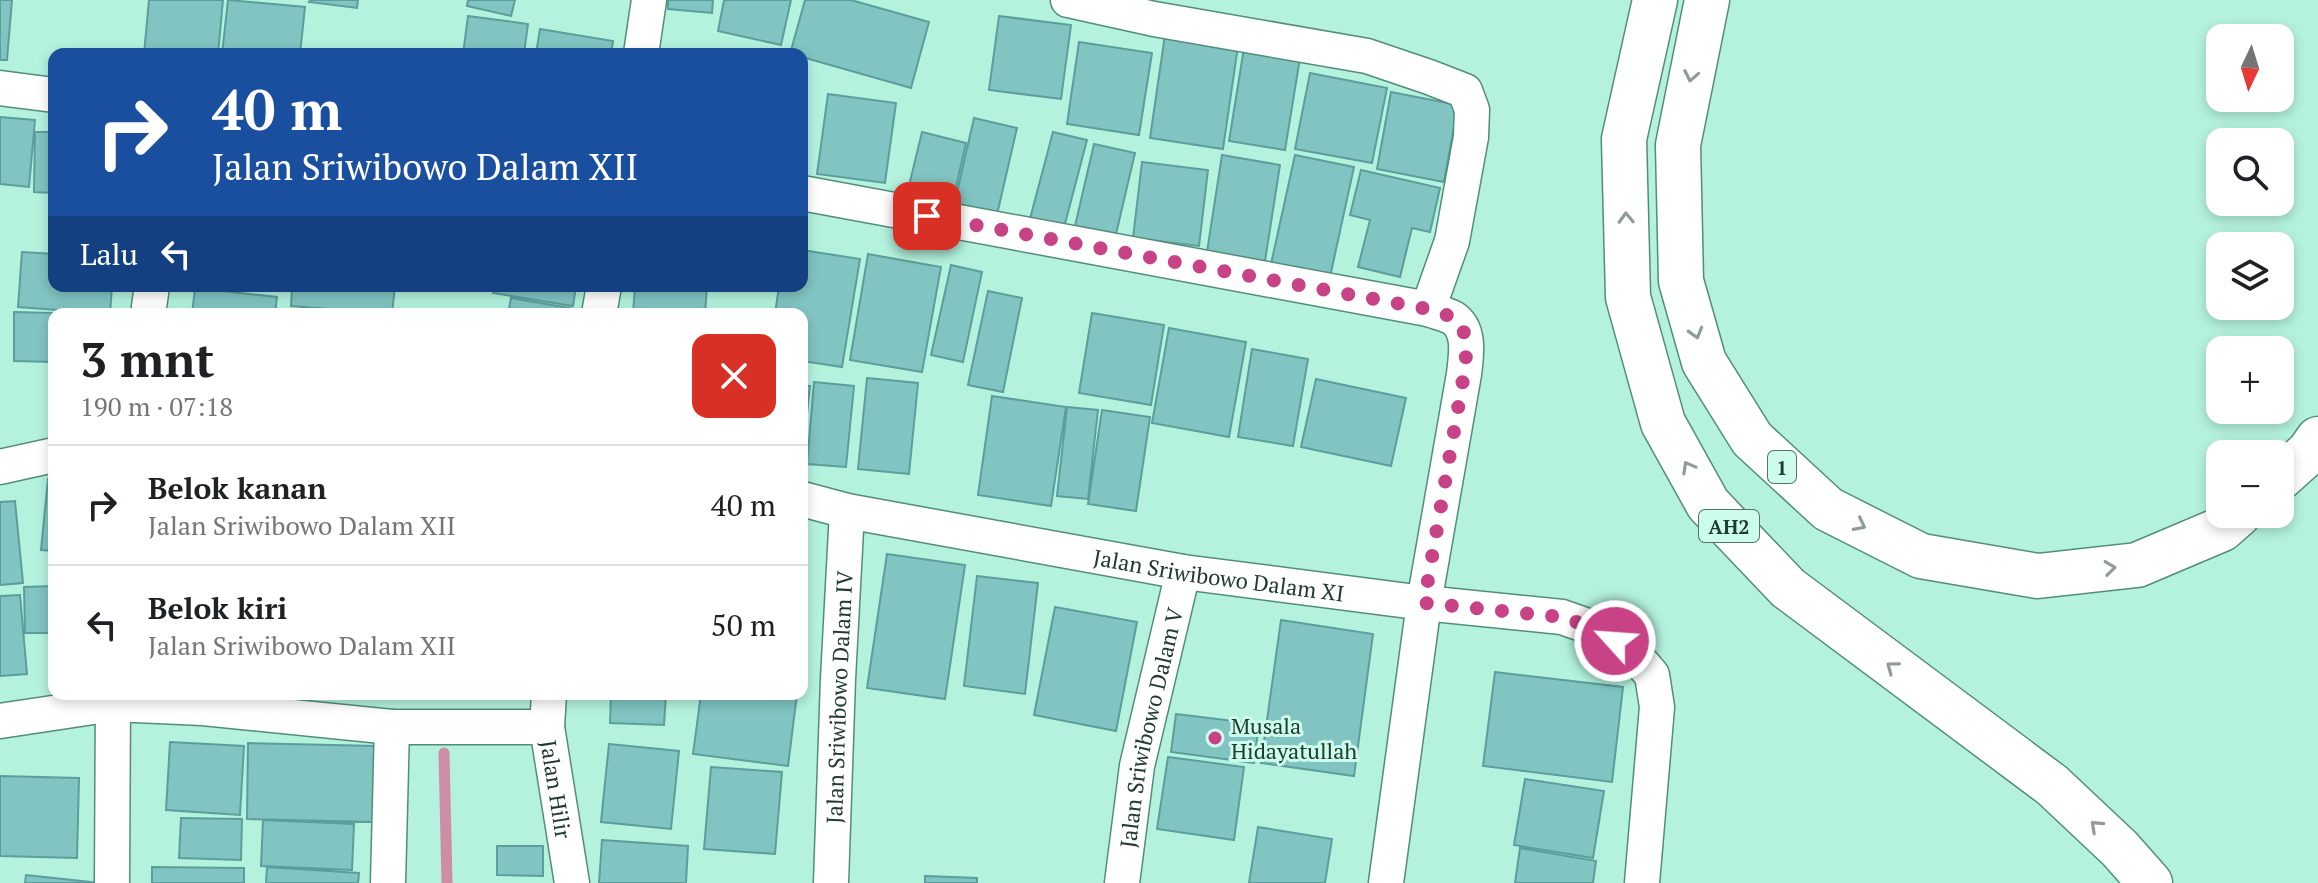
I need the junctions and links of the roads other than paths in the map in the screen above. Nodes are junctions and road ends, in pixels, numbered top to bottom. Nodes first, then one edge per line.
1 (649, 0) edge
2 (1068, 0) edge
3 (1655, 0) edge
4 (1707, 0) edge
5 (642, 48) edge
6 (0, 88) edge
7 (48, 94) edge
8 (808, 194) edge
9 (1428, 309) junction
10 (2318, 439) edge
11 (48, 456) edge
12 (2294, 465) edge
13 (0, 467) edge
14 (808, 501) edge
15 (847, 511) junction
16 (2223, 528) edge
17 (1183, 572) junction
18 (1424, 603) junction
19 (108, 700) edge
20 (113, 700) edge
21 (123, 700) edge
22 (360, 709) edge
23 (548, 710) edge
24 (0, 721) edge
25 (392, 727) junction
26 (112, 883) edge
27 (388, 883) edge
28 (572, 883) edge
29 (831, 883) edge
30 (1122, 883) edge
31 (1386, 883) edge
32 (1642, 883) edge
33 (2150, 883) edge

1 - 5 street
2 - 9 street
33 -> 3 highway, AH2
4 -> 16 highway, 1
6 - 7 street
8 - 9 street
9 - 18 street
10 - 12 highway
11 - 13 street
14 - 15 street, Jalan Sriwibowo Dalam XI
15 - 17 street, Jalan Sriwibowo Dalam XI
15 - 29 street, Jalan Sriwibowo Dalam IV
17 - 18 street, Jalan Sriwibowo Dalam XI
17 - 30 street, Jalan Sriwibowo Dalam V
18 - 31 street
18 - 32 street, Jalan Sriwibowo Dalam XI
19 - 24 street
20 - 26 street
21 - 22 street
22 - 25 street
23 - 25 street
23 - 28 street, Jalan Hilir
25 - 27 street

